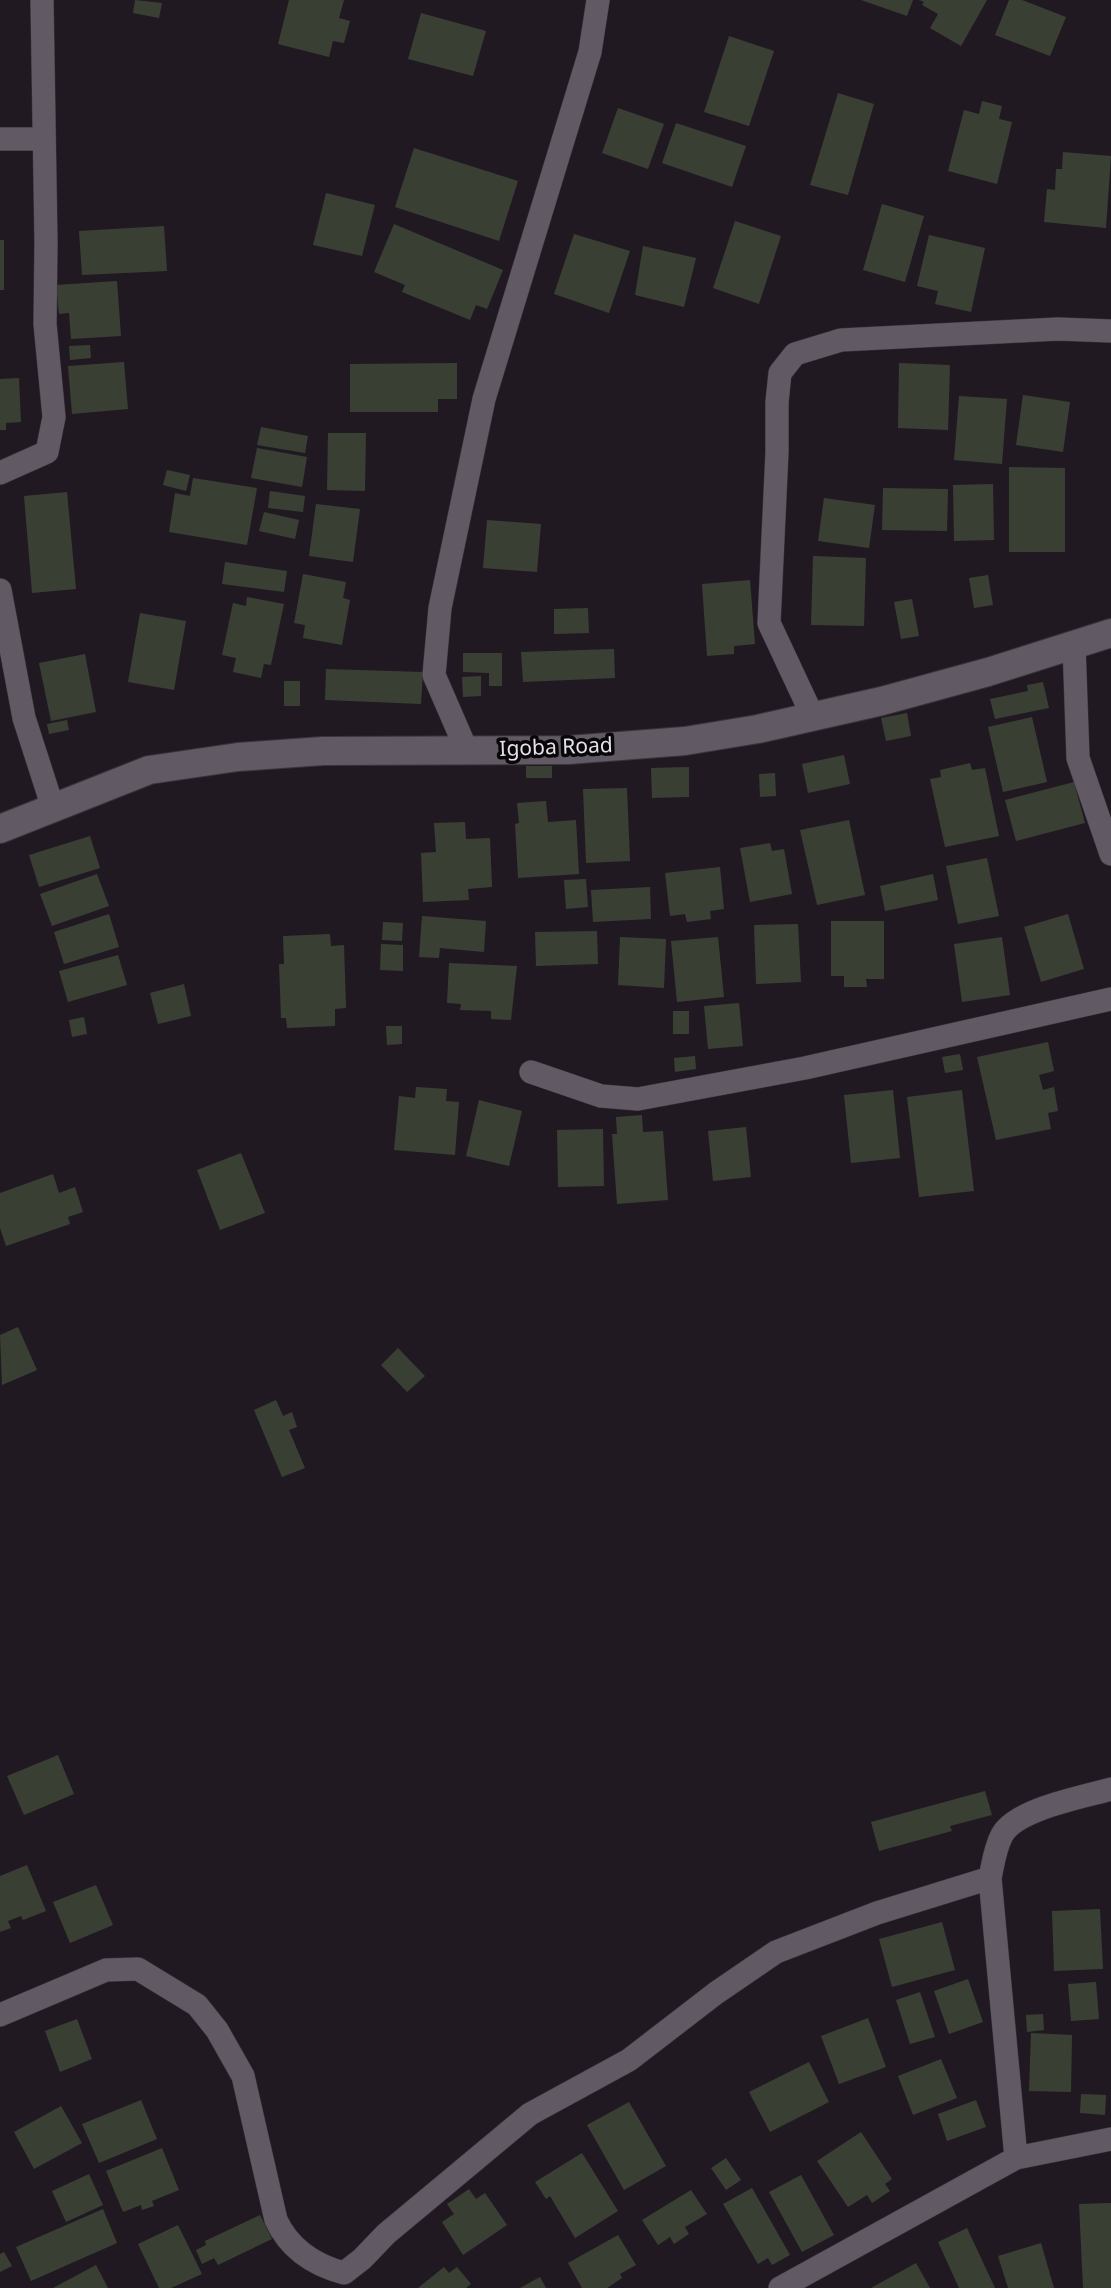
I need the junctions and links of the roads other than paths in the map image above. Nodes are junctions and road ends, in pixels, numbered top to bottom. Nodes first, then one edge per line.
1 (42, 0) edge
2 (598, 0) edge
3 (0, 139) edge
4 (43, 139) junction
5 (1111, 331) edge
6 (0, 473) edge
7 (0, 590) edge
8 (1111, 633) edge
9 (1074, 645) junction
10 (813, 717) junction
11 (467, 751) junction
12 (53, 808) junction
13 (0, 829) edge
14 (1111, 854) edge
15 (1111, 999) edge
16 (531, 1072) dead end
17 (1111, 1789) edge
18 (990, 1878) junction
19 (0, 2015) edge
20 (1111, 2139) edge
21 (1016, 2158) junction
22 (780, 2288) edge

1 - 4 street
2 - 11 street
3 - 4 street
4 - 6 street
5 - 10 street
7 - 12 street
8 - 9 street, Igoba Road
9 - 10 street, Igoba Road
9 - 14 street
10 - 11 street, Igoba Road
11 - 12 street, Igoba Road
12 - 13 street, Igoba Road
15 - 16 street
17 - 18 street
18 - 19 street
18 - 21 street
20 - 21 street
21 - 22 street

